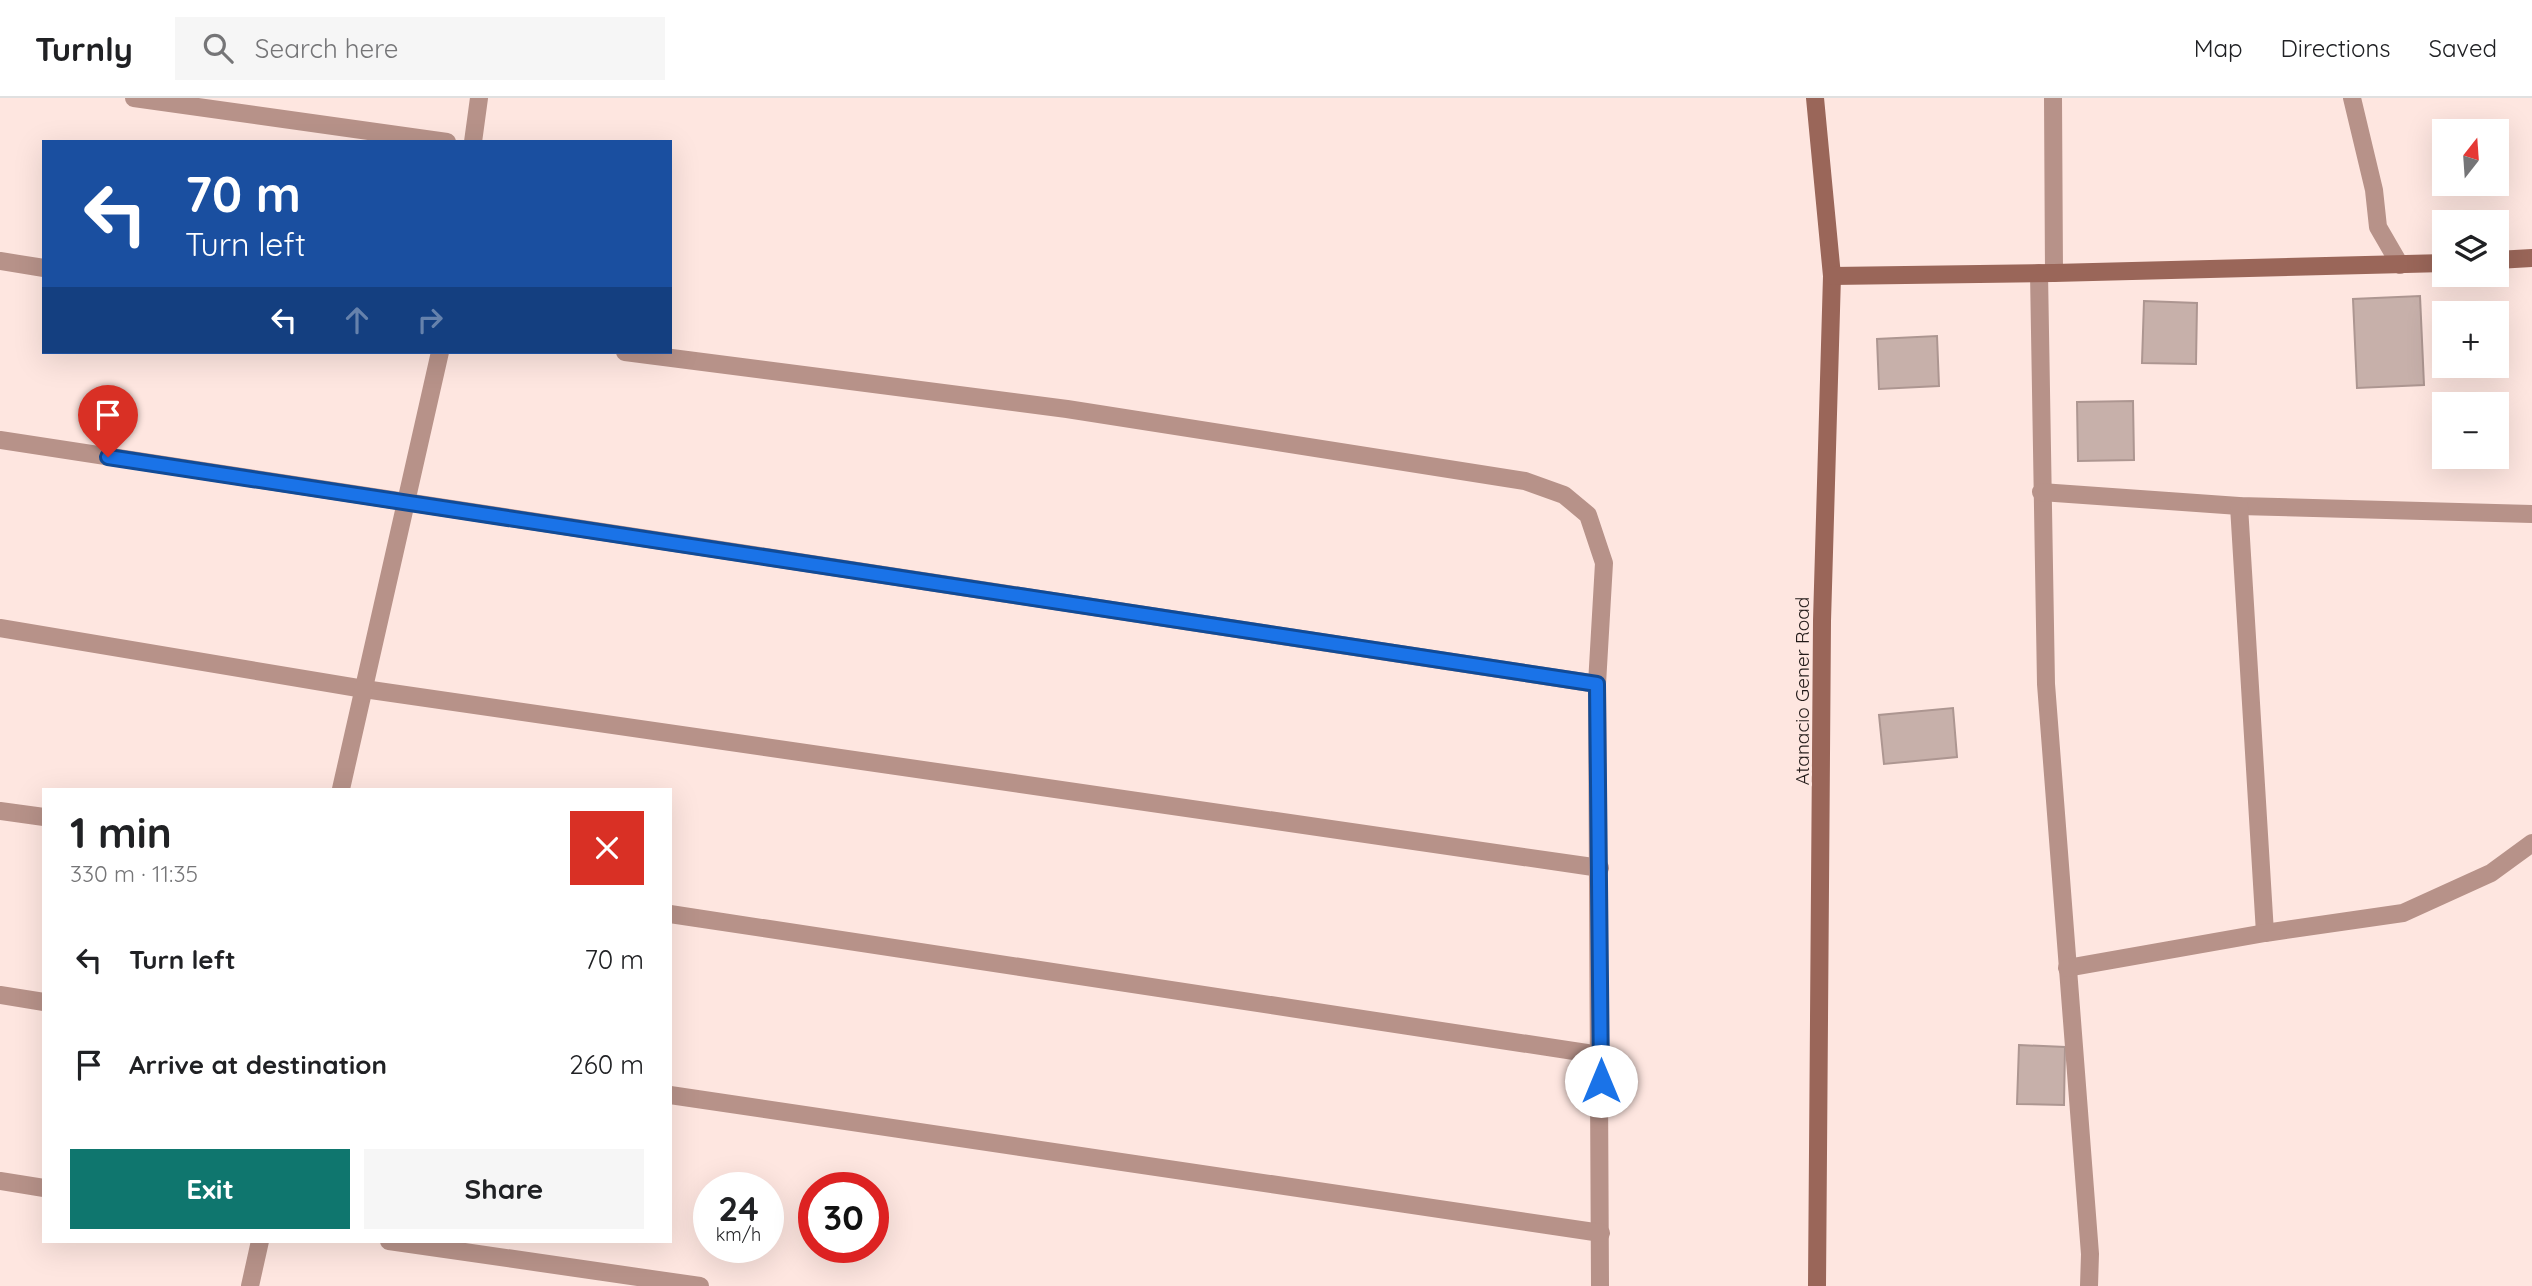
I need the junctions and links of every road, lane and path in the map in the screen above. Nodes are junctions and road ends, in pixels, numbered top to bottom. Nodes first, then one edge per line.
1 (134, 98) edge
2 (479, 98) edge
3 (1815, 98) edge
4 (2053, 98) edge
5 (2352, 98) edge
6 (433, 140) edge
7 (473, 140) edge
8 (2532, 258) edge
9 (2509, 259) edge
10 (0, 261) edge
11 (2432, 264) edge
12 (2400, 265) junction
13 (42, 268) edge
14 (2046, 273) junction
15 (1832, 275) junction
16 (440, 354) edge
17 (641, 354) edge
18 (0, 440) edge
19 (2041, 492) junction
20 (406, 501) junction
21 (2239, 506) junction
22 (2532, 514) edge
23 (0, 628) edge
24 (1597, 684) junction
25 (364, 689) junction
26 (341, 788) edge
27 (0, 811) edge
28 (42, 817) edge
29 (2532, 843) edge
30 (1600, 868) junction
31 (672, 914) edge
32 (2265, 933) junction
33 (2067, 968) junction
34 (0, 995) edge
35 (42, 1002) edge
36 (1600, 1055) junction
37 (672, 1095) edge
38 (0, 1181) edge
39 (42, 1188) edge
40 (1601, 1233) junction
41 (260, 1243) edge
42 (403, 1243) edge
43 (250, 1286) edge
44 (700, 1286) edge
45 (1600, 1286) edge
46 (1817, 1286) edge
47 (2089, 1286) edge

1 - 6 street
2 - 7 street
3 - 15 main road, Atanacio Gener Road
4 - 14 street
5 - 12 street
8 - 9 main road
10 - 13 street
11 - 12 main road
12 - 14 main road
14 - 15 main road
14 - 19 street
15 - 46 main road, Atanacio Gener Road
16 - 20 street
17 - 24 street
18 - 20 street
19 - 21 street
19 - 33 street
20 - 24 street
20 - 25 street
21 - 22 street
21 - 32 street
23 - 25 street
24 - 30 street
25 - 26 street
25 - 30 street
27 - 28 street
29 - 32 street
30 - 36 street
31 - 36 street
32 - 33 street
33 - 47 street
34 - 35 street
36 - 40 street
37 - 40 street
38 - 39 street
40 - 45 street
41 - 43 street
42 - 44 street

